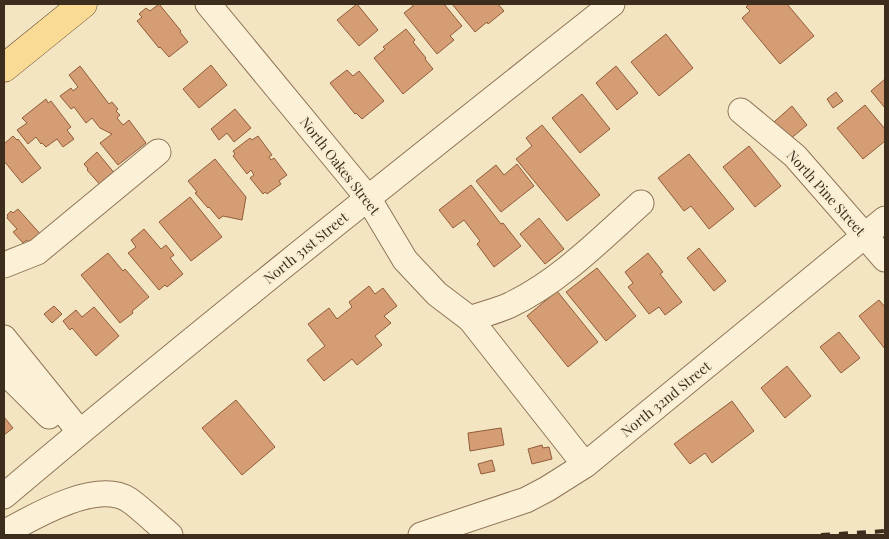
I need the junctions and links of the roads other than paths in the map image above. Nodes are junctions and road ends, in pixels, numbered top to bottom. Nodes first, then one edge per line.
1 (83, 4) edge
2 (208, 4) edge
3 (612, 4) edge
4 (4, 68) edge
5 (741, 111) dead end
6 (158, 152) dead end
7 (368, 198) junction
8 (640, 203) dead end
9 (885, 219) edge
10 (865, 236) junction
11 (885, 259) edge
12 (4, 265) edge
13 (470, 319) junction
14 (4, 338) edge
15 (4, 371) edge
16 (75, 436) junction
17 (586, 465) junction
18 (4, 496) edge
19 (4, 534) edge
20 (170, 535) edge
21 (421, 535) edge

1 - 4 main road
2 - 7 street, North Oakes Street
3 - 7 street, North 31st Street
5 - 10 street, North Pine Street
6 - 12 street
7 - 13 street, North Oakes Street
7 - 16 street, North 31st Street
8 - 13 street
9 - 10 street, North 32nd Street
10 - 11 street, North Pine Street
10 - 17 street, North 32nd Street
13 - 17 street, North Oakes Street
14 - 16 street
15 - 16 street
16 - 18 street, North 31st Street
17 - 21 street, North 32nd Street
19 - 20 street

